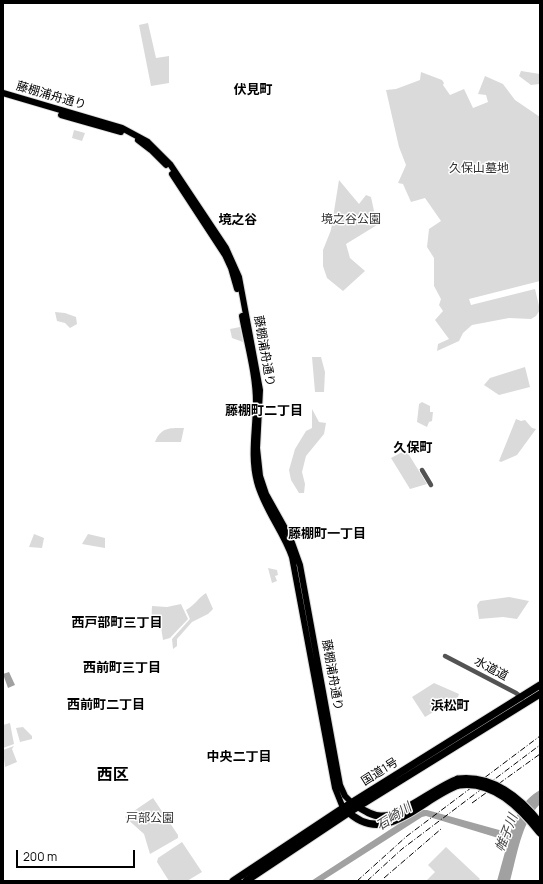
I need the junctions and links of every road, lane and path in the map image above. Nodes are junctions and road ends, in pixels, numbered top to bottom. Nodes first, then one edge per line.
1 (3, 93) edge
2 (3, 98) edge
3 (422, 470) dead end
4 (431, 485) dead end
5 (445, 656) dead end
6 (540, 685) edge
7 (540, 694) edge
8 (521, 696) junction
9 (525, 703) junction
10 (459, 782) junction
11 (355, 805) junction
12 (346, 811) junction
13 (540, 823) edge
14 (540, 833) edge
15 (233, 881) edge
16 (246, 881) edge

1 - 11 main road, 藤棚浦舟通り
2 - 12 main road, 藤棚浦舟通り
3 - 4 street
5 - 8 street, 水道道
6 - 8 highway, 国道1号
7 - 9 highway, 国道1号
8 - 9 street
8 - 11 highway, 国道1号
9 - 11 highway, 国道1号
10 - 11 highway
10 - 12 highway
10 - 13 highway, bridge
10 - 14 highway, bridge
11 - 12 highway, 国道1号
12 - 15 highway, 国道1号
12 - 16 highway, 国道1号

